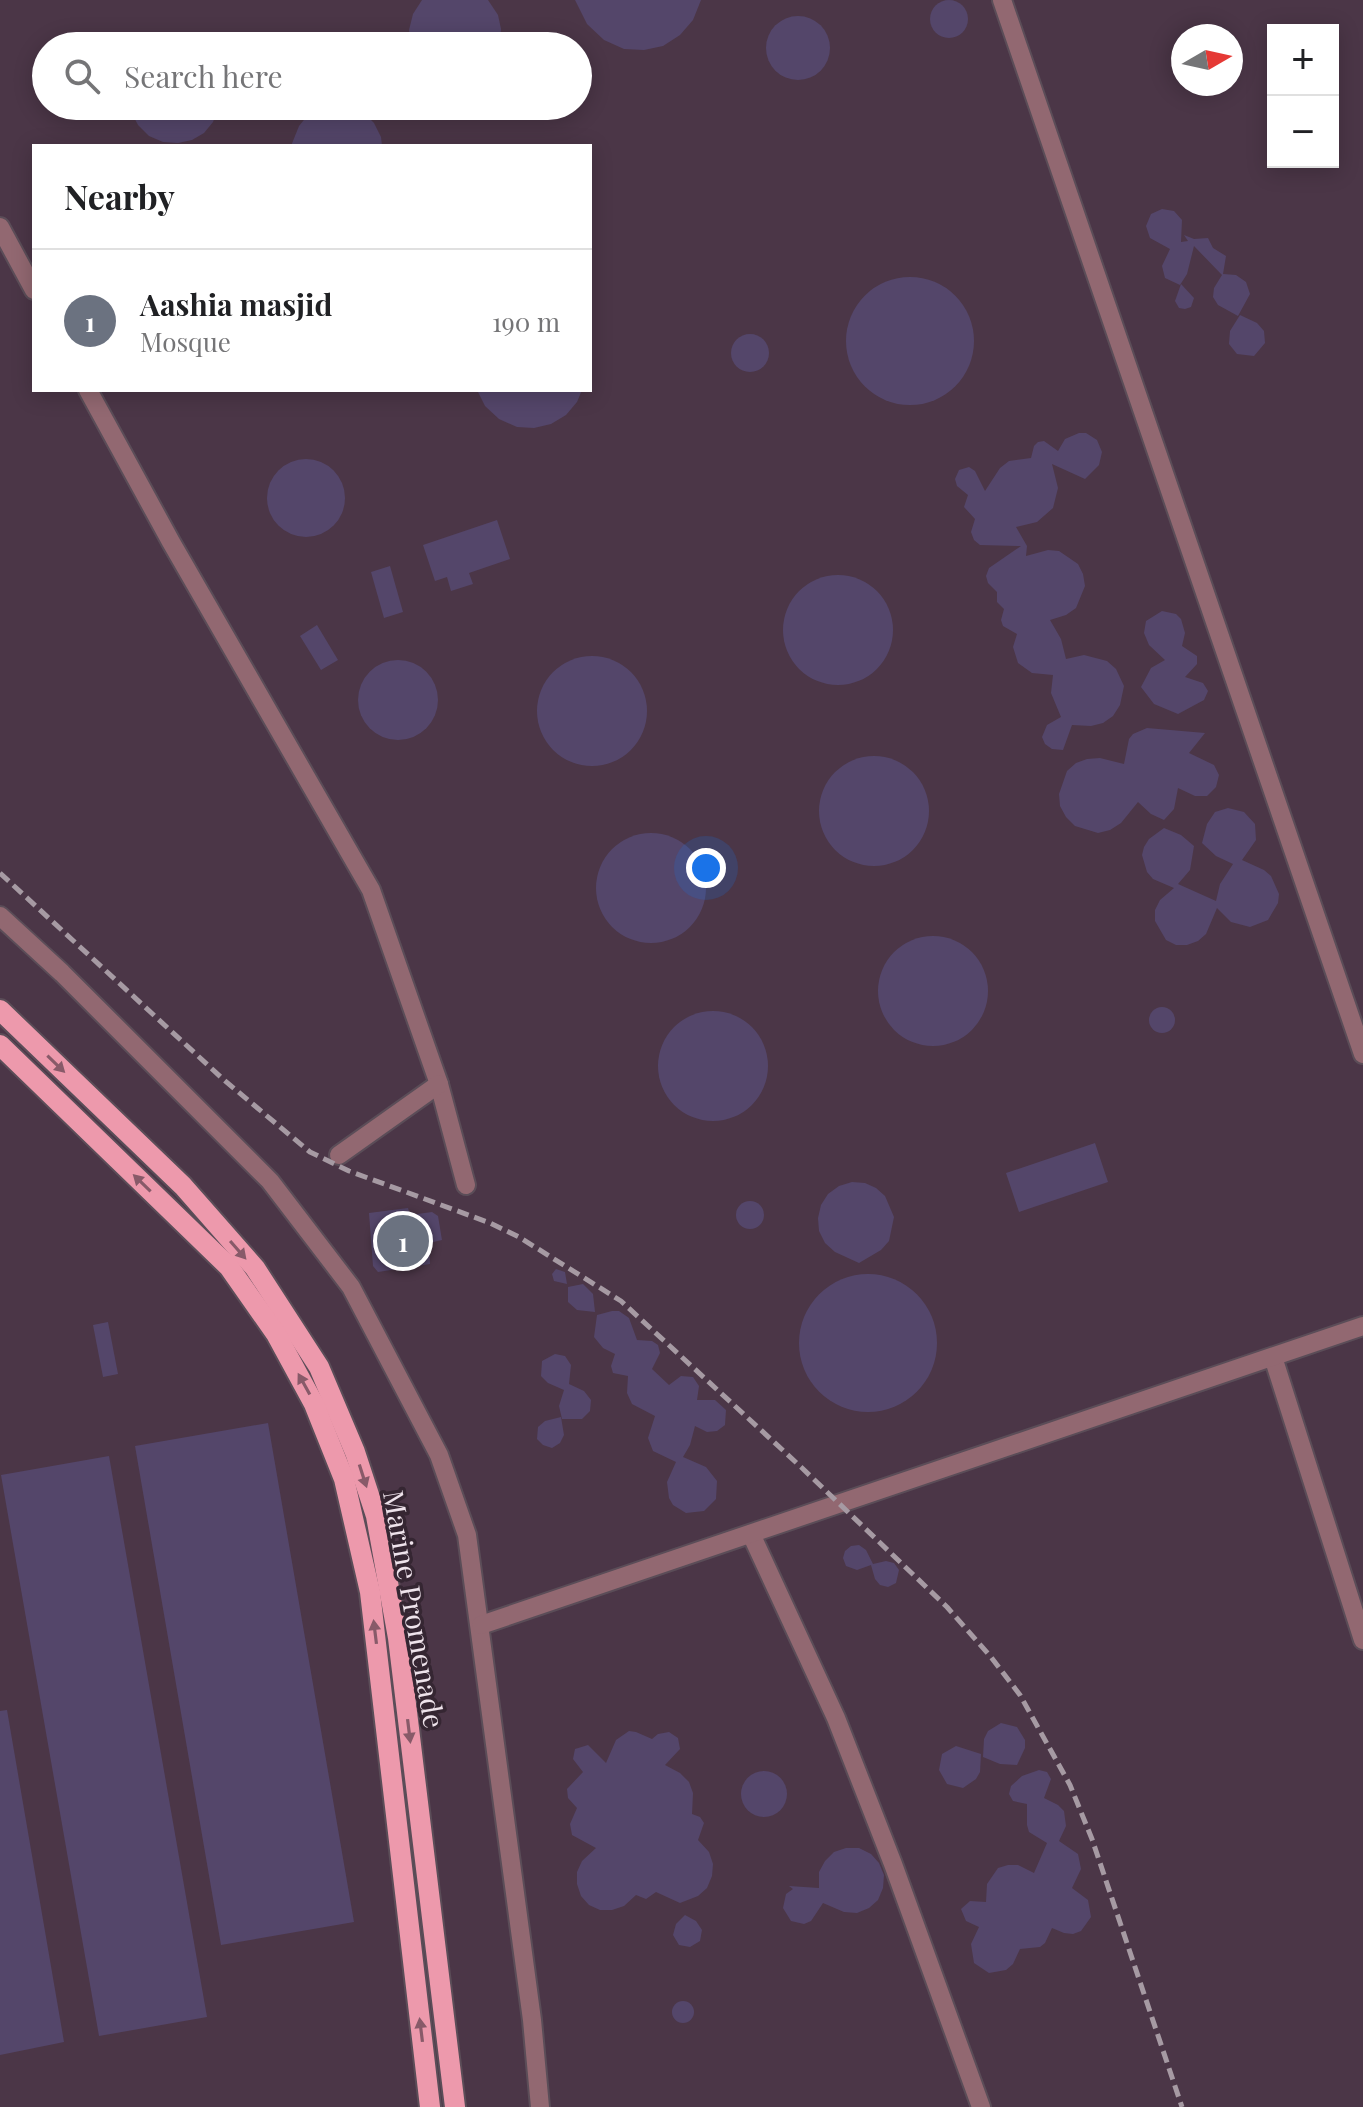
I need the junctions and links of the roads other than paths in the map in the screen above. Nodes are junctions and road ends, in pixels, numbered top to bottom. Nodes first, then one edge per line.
1 (1002, 0) edge
2 (0, 227) edge
3 (32, 286) edge
4 (89, 392) edge
5 (0, 916) edge
6 (0, 1010) edge
7 (0, 1045) edge
8 (1363, 1054) edge
9 (439, 1084) junction
10 (339, 1155) dead end
11 (466, 1185) dead end
12 (1363, 1326) edge
13 (1273, 1357) junction
14 (751, 1534) junction
15 (481, 1625) junction
16 (1363, 1640) edge
17 (430, 2107) edge
18 (455, 2107) edge
19 (540, 2107) edge
20 (981, 2107) edge

1 - 8 street
2 - 3 street
4 - 9 street
5 - 15 street
6 -> 18 main road, Marine Promenade
17 -> 7 main road, Marine Promenade
9 - 10 street
9 - 11 street
12 - 13 street
13 - 14 street
13 - 16 street
14 - 15 street
14 - 20 street
15 - 19 street

